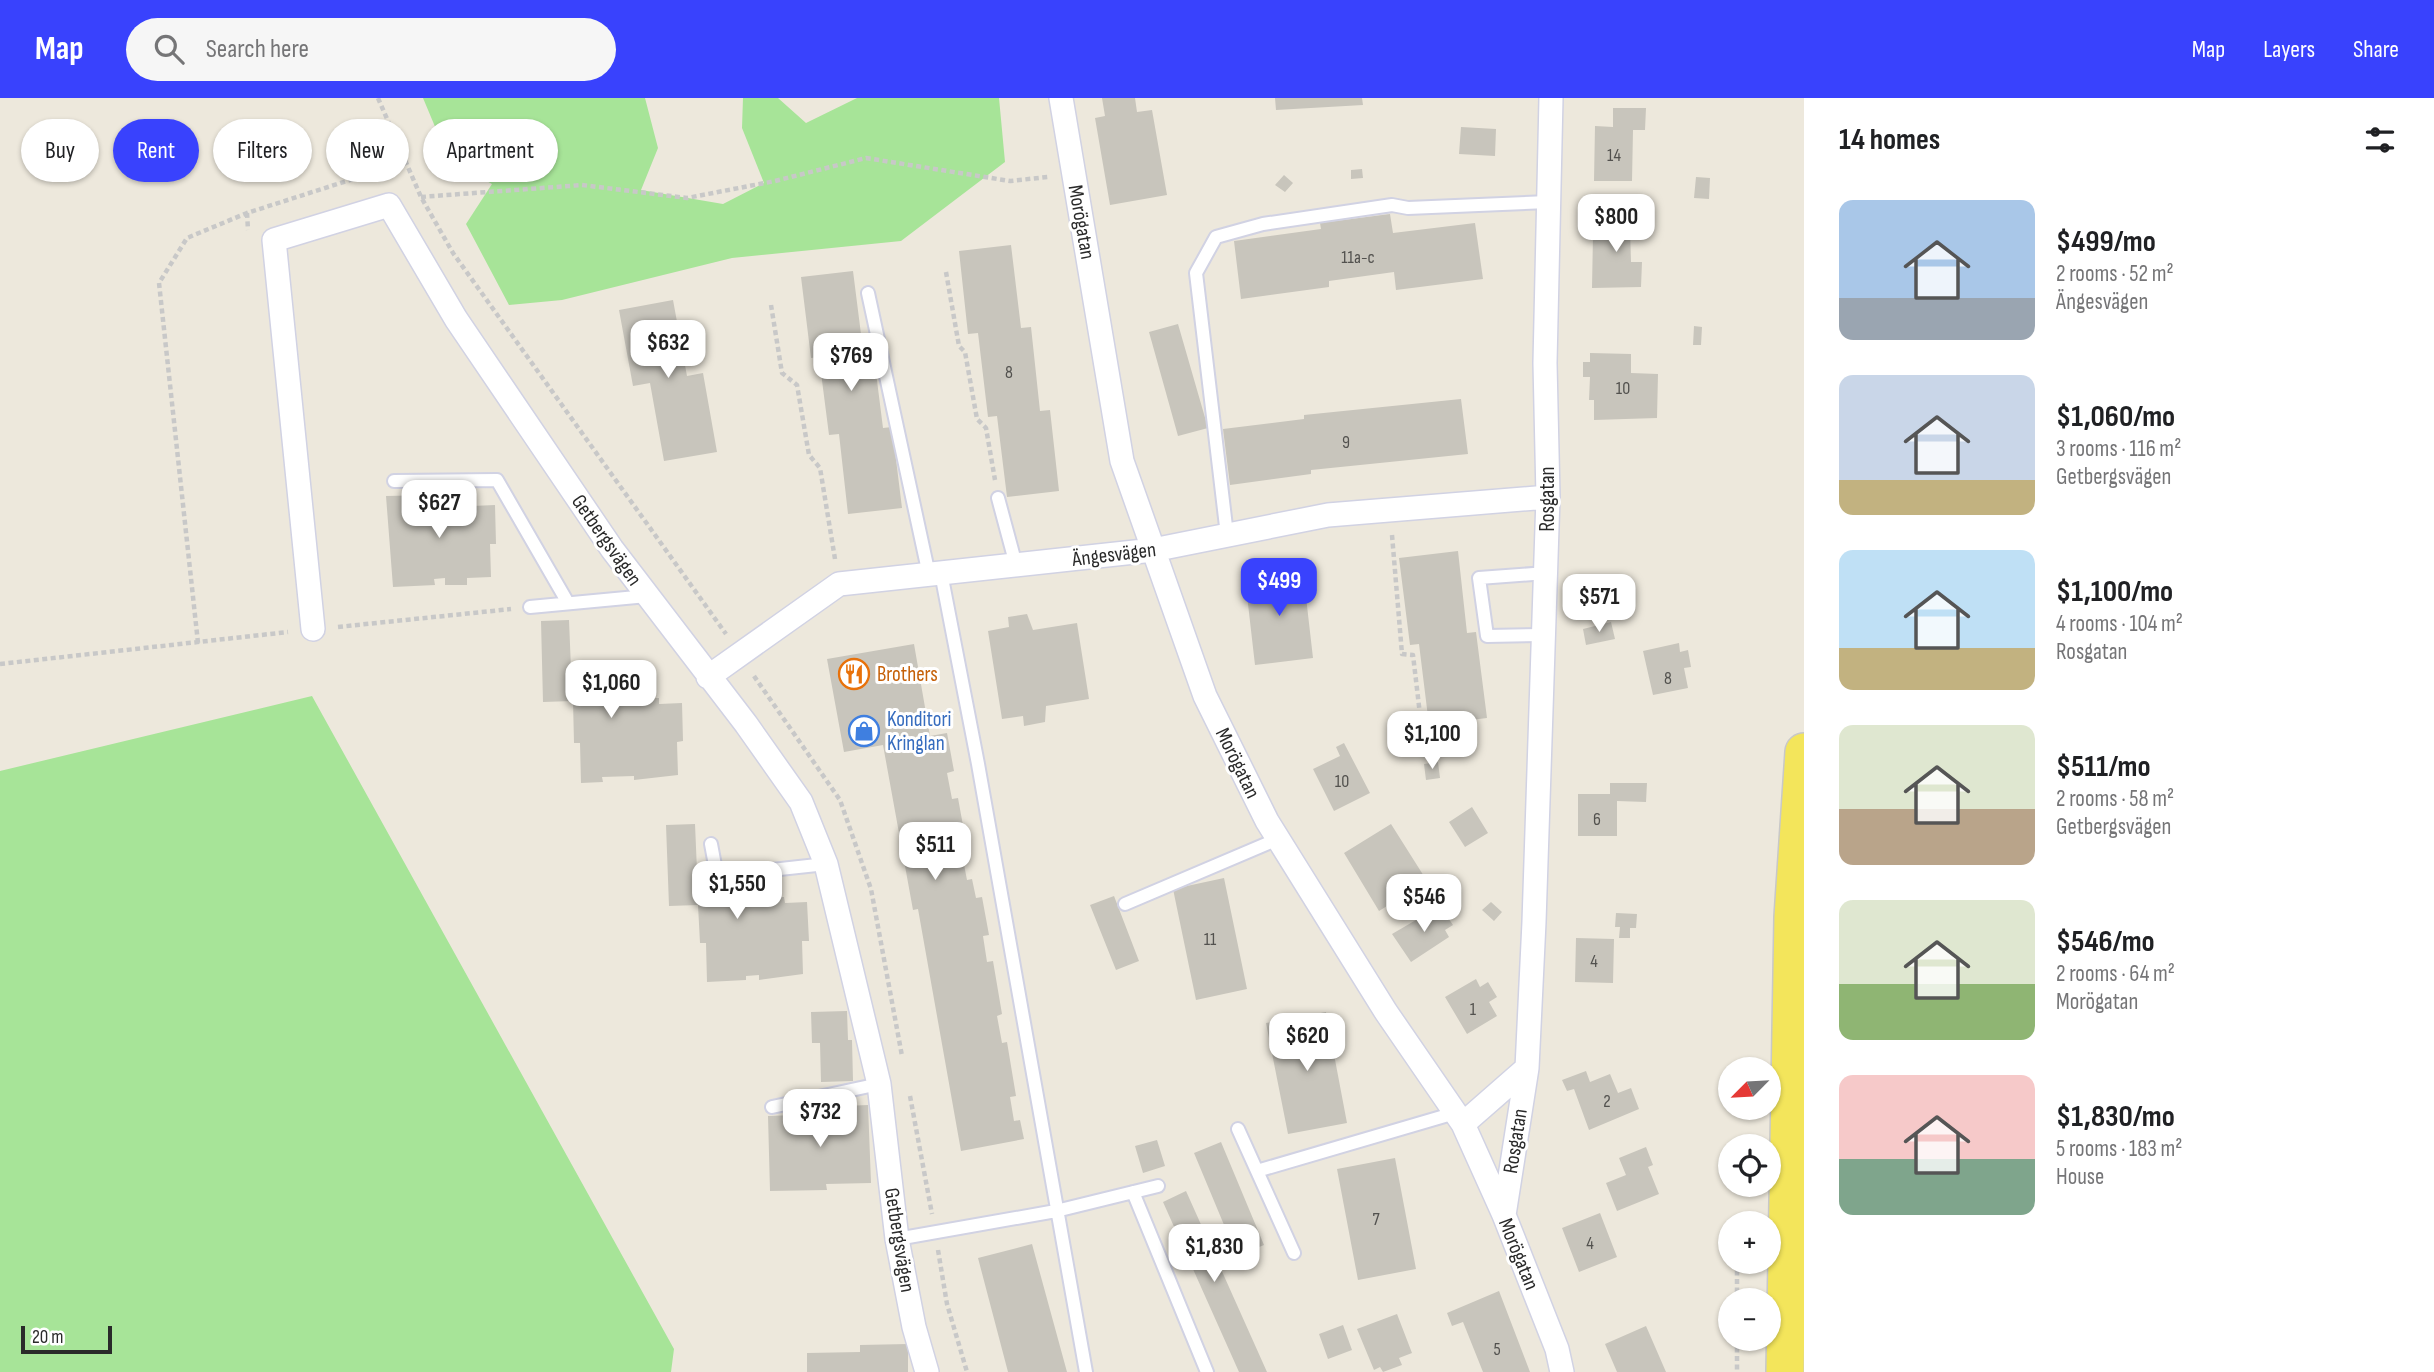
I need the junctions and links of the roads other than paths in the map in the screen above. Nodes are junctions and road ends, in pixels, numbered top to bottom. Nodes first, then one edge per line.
1 (1061, 98) edge
2 (1551, 98) edge
3 (1548, 202) junction
4 (868, 293) dead end
5 (394, 481) dead end
6 (1548, 497) junction
7 (999, 498) road end
8 (1227, 535) junction
9 (1153, 550) junction
10 (1016, 565) junction
11 (1546, 573) junction
12 (935, 574) junction
13 (647, 596) junction
14 (568, 603) junction
15 (530, 607) road end
16 (313, 629) road end
17 (1544, 635) junction
18 (708, 677) junction
19 (1804, 752) edge
20 (1278, 839) junction
21 (711, 844) dead end
22 (826, 864) junction
23 (1125, 904) dead end
24 (1527, 1068) junction
25 (879, 1084) junction
26 (772, 1107) dead end
27 (1459, 1118) junction
28 (1238, 1129) dead end
29 (1256, 1171) junction
30 (1158, 1186) dead end
31 (1133, 1192) junction
32 (1056, 1211) junction
33 (1504, 1215) junction
34 (897, 1239) junction
35 (1294, 1253) dead end
36 (927, 1372) edge
37 (1086, 1372) edge
38 (1207, 1372) edge
39 (1562, 1372) edge
40 (1785, 1372) edge

1 - 9 street, Morögatan
2 - 3 street, Rosgatan
3 - 6 street, Rosgatan
3 - 8 lane
4 - 12 lane
5 - 14 lane
6 - 8 street, Ängesvägen
6 - 11 street, Rosgatan
7 - 10 lane
8 - 9 street, Ängesvägen
9 - 10 street, Ängesvägen
9 - 20 street, Morögatan
10 - 12 street, Ängesvägen
11 - 17 street, Rosgatan
11 - 17 lane
12 - 18 street, Ängesvägen
12 - 32 lane
13 - 14 lane
13 - 16 street, Getbergsvägen
13 - 18 street, Getbergsvägen
14 - 15 lane
17 - 24 street, Rosgatan
18 - 22 street, Getbergsvägen
19 - 40 main road
20 - 23 lane
20 - 27 street, Morögatan
21 - 22 lane
22 - 25 street, Getbergsvägen
24 - 27 street, Rosgatan
24 - 33 street, Rosgatan
25 - 26 lane
25 - 34 street, Getbergsvägen
27 - 29 lane
27 - 33 street, Morögatan
28 - 29 lane
29 - 35 lane
30 - 31 lane
31 - 32 lane
31 - 38 lane
32 - 34 lane
32 - 37 lane
33 - 39 street, Morögatan
34 - 36 street, Getbergsvägen

